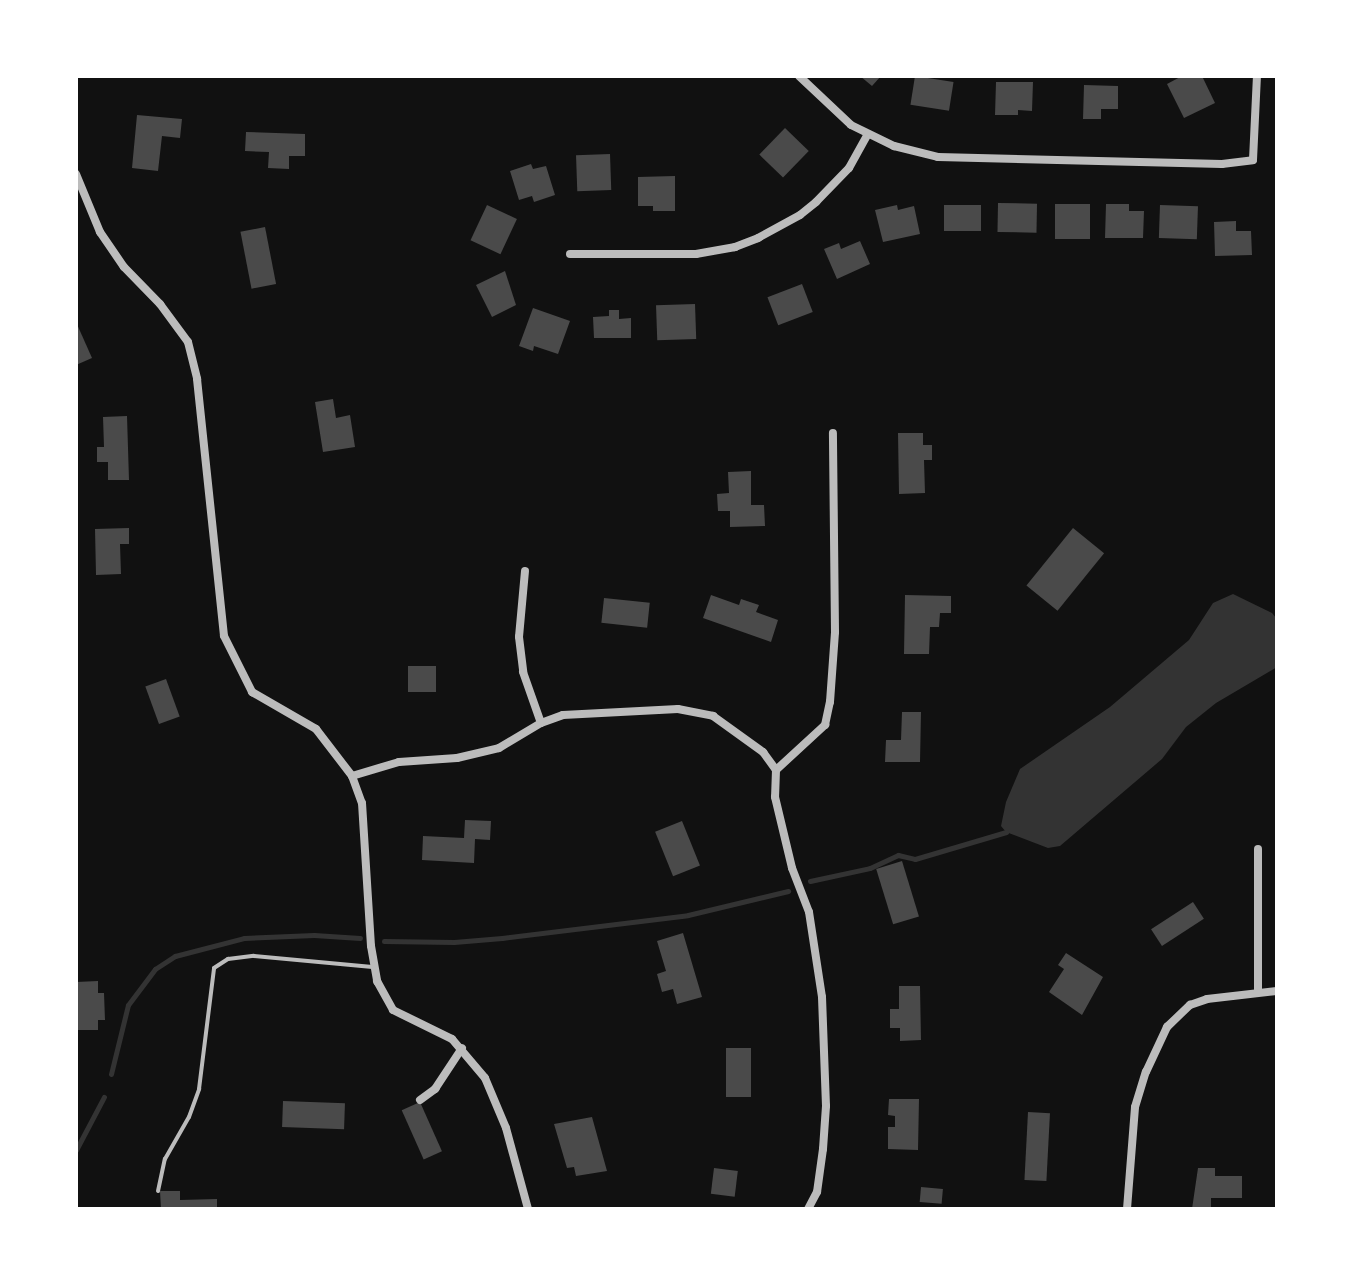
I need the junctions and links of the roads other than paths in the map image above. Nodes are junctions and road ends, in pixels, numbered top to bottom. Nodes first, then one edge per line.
1 (799, 76) edge
2 (1257, 76) edge
3 (868, 134) junction
4 (76, 174) edge
5 (570, 254) dead end
6 (833, 433) dead end
7 (525, 571) dead end
8 (541, 723) junction
9 (776, 770) junction
10 (352, 776) junction
11 (1258, 849) dead end
12 (375, 967) junction
13 (1258, 991) junction
14 (1277, 991) edge
15 (462, 1048) junction
16 (420, 1100) dead end
17 (158, 1191) dead end
18 (528, 1209) edge
19 (808, 1209) edge
20 (1127, 1209) edge

1 - 3 street
2 - 3 street
3 - 5 street
4 - 10 street
6 - 9 street
7 - 8 street
8 - 9 street
8 - 10 street
9 - 19 street
10 - 12 street
11 - 13 street
12 - 15 street
12 - 17 lane
13 - 14 street
13 - 20 street
15 - 16 street
15 - 18 street

